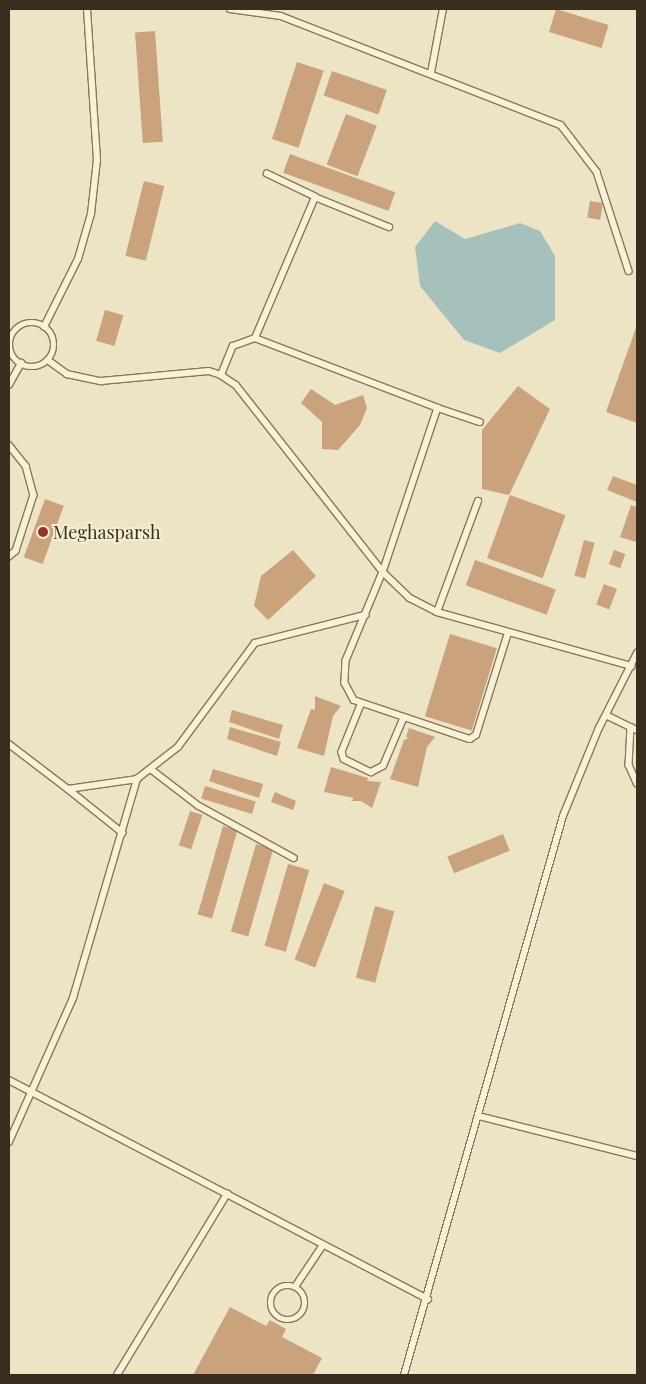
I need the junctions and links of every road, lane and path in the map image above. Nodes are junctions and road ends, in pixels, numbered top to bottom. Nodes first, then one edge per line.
1 (87, 9) edge
2 (230, 9) edge
3 (443, 9) edge
4 (431, 73) junction
5 (267, 174) dead end
6 (315, 196) junction
7 (389, 227) dead end
8 (629, 271) dead end
9 (44, 327) junction
10 (11, 332) edge
11 (255, 338) junction
12 (48, 360) junction
13 (21, 364) junction
14 (221, 375) junction
15 (9, 386) edge
16 (438, 408) junction
17 (480, 422) dead end
18 (9, 445) edge
19 (478, 501) dead end
20 (9, 557) edge
21 (383, 572) junction
22 (437, 612) junction
23 (365, 615) junction
24 (508, 633) junction
25 (637, 653) edge
26 (632, 666) junction
27 (360, 706) junction
28 (606, 715) junction
29 (403, 719) junction
30 (634, 728) edge
31 (9, 744) edge
32 (152, 770) junction
33 (137, 779) junction
34 (637, 783) edge
35 (68, 789) junction
36 (123, 833) junction
37 (294, 858) dead end
38 (9, 1080) edge
39 (34, 1092) junction
40 (479, 1116) junction
41 (9, 1142) edge
42 (637, 1156) edge
43 (228, 1194) junction
44 (323, 1245) junction
45 (295, 1287) junction
46 (428, 1299) junction
47 (117, 1375) edge
48 (404, 1375) edge

1 - 9 lane
2 - 4 lane
3 - 4 lane
4 - 8 lane
5 - 6 lane
6 - 7 lane
6 - 11 lane
9 - 10 lane
9 - 12 lane
10 - 13 lane
11 - 14 lane
11 - 16 lane
12 - 13 lane
12 - 14 lane
13 - 15 lane
14 - 21 lane
16 - 17 lane
16 - 21 lane
18 - 20 lane
19 - 22 lane
21 - 22 lane
21 - 23 lane
22 - 24 lane
23 - 27 lane
23 - 32 lane
24 - 26 lane
24 - 29 lane
25 - 26 lane
26 - 28 lane
27 - 29 lane
27 - 29 lane
28 - 30 lane
28 - 40 lane
30 - 34 lane
31 - 35 lane
32 - 33 lane
32 - 37 lane
33 - 35 lane
33 - 36 lane
35 - 36 lane
36 - 39 lane
38 - 39 lane
39 - 41 lane
39 - 43 lane
40 - 42 lane
40 - 46 lane
43 - 44 lane
43 - 47 lane
44 - 45 lane
44 - 46 lane
45 - 45 lane
46 - 48 lane

